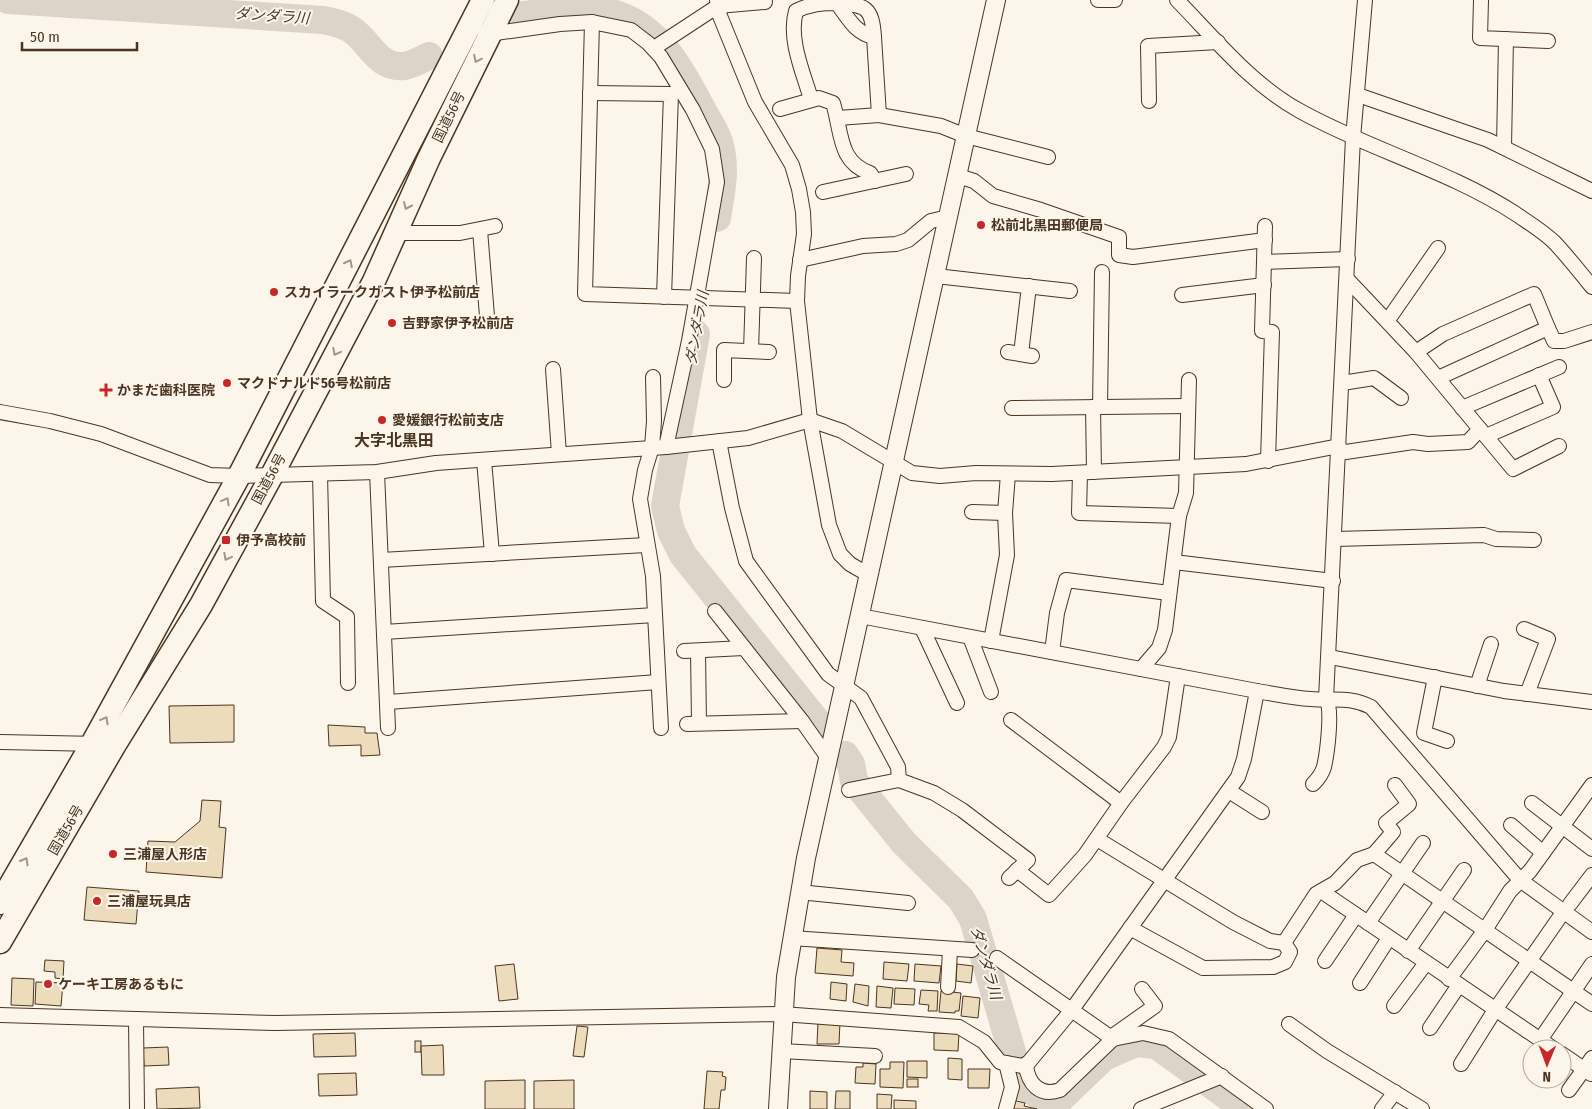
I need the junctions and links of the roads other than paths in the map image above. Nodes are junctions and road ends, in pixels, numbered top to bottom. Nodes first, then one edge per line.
1 (482, 0) edge
2 (507, 0) edge
3 (996, 0) edge
4 (1098, 0) edge
5 (1115, 0) edge
6 (1177, 0) edge
7 (1365, 0) edge
8 (1481, 0) edge
9 (765, 2) dead end
10 (717, 3) edge
11 (837, 3) junction
12 (592, 22) junction
13 (480, 30) junction
14 (874, 37) junction
15 (1506, 39) junction
16 (1548, 41) dead end
17 (1218, 42) junction
18 (658, 45) junction
19 (590, 94) junction
20 (1358, 98) junction
21 (811, 99) junction
22 (1148, 101) dead end
23 (780, 109) dead end
24 (879, 115) junction
25 (838, 118) junction
26 (1354, 134) junction
27 (966, 136) junction
28 (1504, 147) junction
29 (1048, 157) dead end
30 (906, 174) dead end
31 (958, 176) junction
32 (875, 181) junction
33 (1592, 191) edge
34 (823, 192) dead end
35 (948, 217) junction
36 (495, 226) dead end
37 (480, 230) junction
38 (395, 233) junction
39 (1438, 248) dead end
40 (754, 258) dead end
41 (1348, 259) junction
42 (800, 260) junction
43 (1265, 262) junction
44 (1102, 272) dead end
45 (936, 276) junction
46 (1347, 279) junction
47 (1264, 285) junction
48 (1028, 286) junction
49 (1592, 287) edge
50 (1070, 291) dead end
51 (1182, 295) dead end
52 (664, 297) junction
53 (695, 298) junction
54 (753, 300) junction
55 (797, 301) junction
56 (487, 316) dead end
57 (1388, 320) junction
58 (1548, 328) junction
59 (1592, 332) edge
60 (751, 351) junction
61 (769, 352) dead end
62 (1416, 352) junction
63 (1020, 354) dead end
64 (1559, 367) dead end
65 (553, 369) dead end
66 (1539, 375) junction
67 (653, 377) dead end
68 (1438, 378) junction
69 (724, 380) dead end
70 (1188, 380) dead end
71 (1342, 383) junction
72 (1401, 398) dead end
73 (1188, 406) junction
74 (1096, 407) junction
75 (1012, 408) dead end
76 (1462, 408) junction
77 (0, 412) edge
78 (810, 420) junction
79 (1483, 433) junction
80 (720, 441) junction
81 (1559, 446) dead end
82 (652, 447) junction
83 (666, 447) junction
84 (1339, 449) junction
85 (559, 454) junction
86 (484, 460) junction
87 (895, 461) junction
88 (1268, 461) junction
89 (1188, 468) junction
90 (377, 472) junction
91 (1094, 472) junction
92 (1080, 473) junction
93 (320, 474) junction
94 (1008, 474) junction
95 (272, 475) junction
96 (239, 476) junction
97 (972, 512) dead end
98 (1005, 513) junction
99 (1179, 516) junction
100 (1335, 538) junction
101 (1534, 540) dead end
102 (646, 545) junction
103 (492, 554) junction
104 (381, 560) junction
105 (1174, 562) junction
106 (870, 575) junction
107 (1333, 581) junction
108 (1169, 593) junction
109 (715, 611) dead end
110 (655, 614) junction
111 (860, 616) junction
112 (922, 628) junction
113 (1524, 629) dead end
114 (384, 632) junction
115 (970, 637) junction
116 (992, 641) junction
117 (1491, 644) dead end
118 (744, 648) junction
119 (684, 651) dead end
120 (698, 651) junction
121 (1052, 652) junction
122 (1330, 657) junction
123 (1141, 669) junction
124 (1178, 676) junction
125 (1435, 677) junction
126 (658, 682) junction
127 (348, 683) dead end
128 (844, 686) junction
129 (1477, 686) junction
130 (1257, 691) junction
131 (991, 692) dead end
132 (1527, 694) junction
133 (1326, 699) junction
134 (388, 702) junction
135 (1592, 702) edge
136 (957, 703) dead end
137 (802, 720) junction
138 (1011, 720) dead end
139 (388, 728) dead end
140 (661, 728) dead end
141 (0, 742) edge
142 (1447, 742) dead end
143 (103, 745) junction
144 (828, 758) junction
145 (899, 780) junction
146 (1313, 784) dead end
147 (1592, 784) edge
148 (1395, 785) dead end
149 (851, 790) dead end
150 (1229, 791) junction
151 (1120, 803) junction
152 (1532, 803) dead end
153 (1262, 812) dead end
154 (1511, 825) dead end
155 (1562, 827) junction
156 (1097, 839) junction
157 (1423, 843) dead end
158 (1592, 848) edge
159 (1543, 853) junction
160 (1374, 854) junction
161 (1464, 870) dead end
162 (1401, 872) junction
163 (1592, 875) edge
164 (1164, 879) junction
165 (1520, 880) junction
166 (1321, 891) junction
167 (800, 892) junction
168 (1442, 901) junction
169 (0, 903) edge
170 (908, 903) dead end
171 (1567, 908) junction
172 (1362, 919) junction
173 (1130, 928) junction
174 (1486, 930) junction
175 (1592, 932) edge
176 (791, 938) junction
177 (1389, 938) junction
178 (0, 942) edge
179 (1284, 944) junction
180 (950, 950) junction
181 (972, 950) dead end
182 (1408, 951) junction
183 (997, 958) dead end
184 (1530, 960) junction
185 (1325, 961) dead end
186 (1426, 963) junction
187 (1592, 964) edge
188 (1454, 982) junction
189 (1360, 983) dead end
190 (948, 987) dead end
191 (1142, 989) dead end
192 (1572, 990) junction
193 (1592, 1004) edge
194 (1394, 1006) dead end
195 (1495, 1010) junction
196 (1071, 1011) junction
197 (782, 1014) junction
198 (0, 1015) edge
199 (136, 1020) junction
200 (1289, 1024) dead end
201 (1430, 1028) dead end
202 (1112, 1038) junction
203 (1538, 1039) edge
204 (1541, 1039) edge
205 (781, 1051) junction
206 (875, 1056) dead end
207 (1572, 1059) edge
208 (1461, 1064) dead end
209 (1017, 1065) junction
210 (1590, 1067) edge
211 (1222, 1076) junction
212 (1569, 1090) dead end
213 (1395, 1092) junction
214 (1149, 1108) edge
215 (137, 1109) edge
216 (778, 1109) edge
217 (1006, 1109) edge
218 (1266, 1109) edge
219 (1382, 1109) edge
220 (1422, 1109) edge

1 - 13 highway, 国道56号
2 - 13 highway, 国道56号
3 - 27 street
4 - 5 street
6 - 17 street
7 - 20 street
8 - 15 street
9 - 10 street
10 - 18 street
10 - 42 street
11 - 14 street
11 - 14 street
11 - 21 street
12 - 13 street
12 - 18 street
12 - 19 street
13 -> 38 highway, 国道56号
96 -> 13 highway, 国道56号
14 - 24 street
15 - 16 street
15 - 28 street
17 - 22 street
17 - 26 street
18 - 53 street
19 - 52 street
19 - 52 street
20 - 26 street
20 - 28 street
21 - 23 street
21 - 25 street
24 - 25 street
24 - 27 street
25 - 32 street
26 - 41 street
26 - 49 street
27 - 29 street
27 - 31 street
28 - 33 street
30 - 32 street
31 - 35 street
31 - 43 street
32 - 34 street
35 - 42 street
35 - 45 street
36 - 37 street
37 - 38 street
37 - 56 street
38 -> 95 highway, 国道56号
39 - 57 street
40 - 54 street
41 - 43 street
41 - 46 street
42 - 55 street
43 - 47 street
44 - 74 street
45 - 48 street
45 - 87 street
46 - 57 street
46 - 71 street
47 - 51 street
47 - 88 street
48 - 50 street
48 - 63 street
52 - 53 street
53 - 54 street
53 - 83 street
54 - 55 street
54 - 60 street
55 - 78 street
57 - 62 street
58 - 59 street
58 - 62 street
58 - 68 street
60 - 61 street
60 - 69 street
62 - 68 street
64 - 66 street
65 - 85 street
66 - 76 street
66 - 79 street
67 - 82 street
68 - 76 street
70 - 73 street
71 - 72 street
71 - 84 street
73 - 74 street
73 - 89 street
74 - 75 street
74 - 91 street
76 - 79 street
77 - 96 street
78 - 80 street
78 - 87 street
78 - 106 street
79 - 81 street
79 - 84 street
80 - 83 street
80 - 128 street
82 - 83 street
82 - 85 street
82 - 102 street
84 - 88 street
84 - 100 street
85 - 86 street
86 - 90 street
86 - 103 street
87 - 94 street
87 - 106 street
88 - 89 street
89 - 91 street
89 - 99 street
90 - 93 street
90 - 104 street
91 - 92 street
92 - 94 street
92 - 99 street
93 - 95 street
93 - 127 street
94 - 98 street
95 - 96 street
95 -> 143 highway, 国道56号
143 -> 96 highway, 国道56号
97 - 98 street
98 - 116 street
99 - 105 street
100 - 101 street
100 - 107 street
102 - 103 street
102 - 110 street
103 - 104 street
104 - 114 street
105 - 107 street
105 - 108 street
106 - 111 street
107 - 122 street
108 - 121 street
108 - 123 street
109 - 118 street
110 - 114 street
110 - 126 street
111 - 112 street
111 - 128 street
112 - 115 street
112 - 136 street
113 - 132 street
114 - 134 street
115 - 116 street
115 - 131 street
116 - 121 street
117 - 129 street
118 - 120 street
118 - 137 street
119 - 120 street
120 - 137 street
121 - 123 street
122 - 125 street
122 - 133 street
123 - 124 street
124 - 130 street
124 - 151 street
125 - 129 street
125 - 142 street
126 - 134 street
126 - 140 street
128 - 144 street
128 - 145 street
129 - 132 street
130 - 133 street
130 - 150 street
132 - 135 street
133 - 146 street
133 - 165 street
134 - 139 street
137 - 144 street
138 - 151 street
141 - 143 street
169 -> 143 highway, 国道56号
143 - 178 highway, 国道56号
144 - 167 street
145 - 149 street
145 - 156 street
147 - 155 street
148 - 160 street
150 - 153 street
150 - 164 street
151 - 156 street
152 - 155 street
154 - 159 street
155 - 158 street
155 - 159 street
156 - 164 street
157 - 162 street
159 - 165 street
160 - 162 street
160 - 166 street
161 - 168 street
162 - 168 street
162 - 172 street
163 - 171 street
164 - 173 street
164 - 179 street
165 - 171 street
165 - 174 street
166 - 172 street
166 - 179 street
167 - 170 street
167 - 176 street
168 - 174 street
168 - 182 street
171 - 175 street
171 - 184 street
172 - 177 street
172 - 185 street
173 - 179 street
173 - 196 street
174 - 184 street
174 - 188 street
176 - 180 street
176 - 197 street
177 - 182 street
177 - 189 street
180 - 181 street
180 - 190 street
182 - 186 street
183 - 196 street
184 - 192 street
184 - 195 street
186 - 188 street
186 - 194 street
187 - 192 street
188 - 195 street
188 - 201 street
191 - 202 street
192 - 193 street
192 - 204 street
195 - 203 street
195 - 208 street
196 - 202 street
196 - 209 street
197 - 199 street
197 - 205 street
197 - 209 street
198 - 199 street
199 - 215 street
200 - 213 street
202 - 209 street
202 - 211 street
205 - 206 street
205 - 216 street
207 - 210 street
209 - 217 street
210 - 212 street
211 - 214 street
211 - 218 street
213 - 219 street
213 - 220 street

